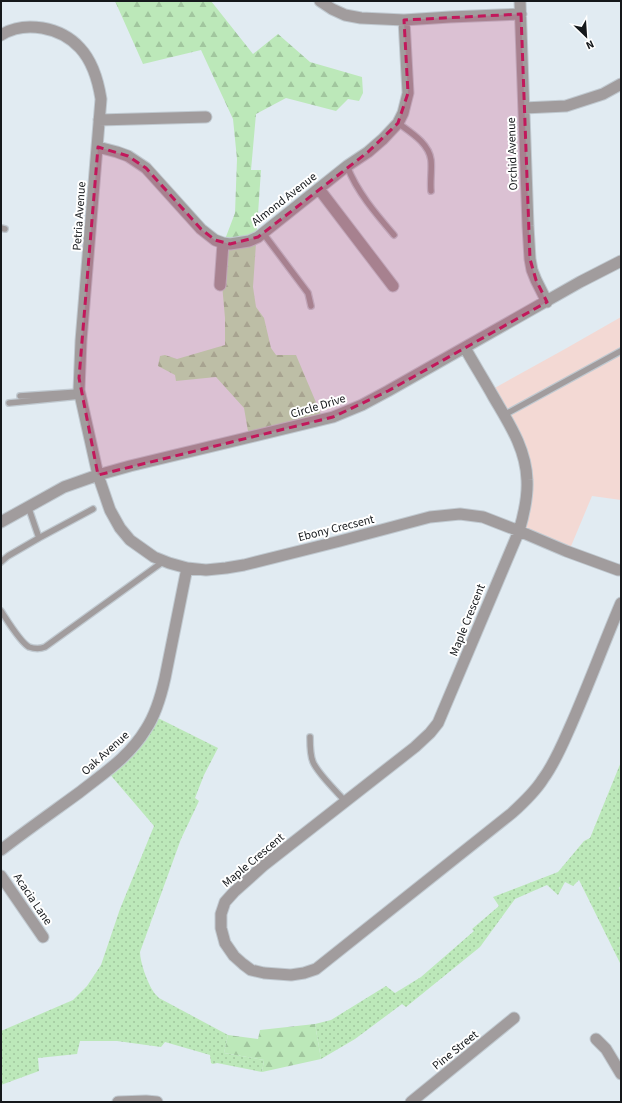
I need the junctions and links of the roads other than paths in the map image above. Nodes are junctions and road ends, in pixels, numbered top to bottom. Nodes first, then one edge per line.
1 (320, 1) edge
2 (520, 1) edge
3 (521, 14) junction
4 (404, 20) junction
5 (1, 35) edge
6 (621, 84) edge
7 (524, 108) junction
8 (206, 117) dead end
9 (99, 120) junction
10 (398, 123) junction
11 (98, 147) junction
12 (347, 166) junction
13 (319, 189) junction
14 (431, 191) dead end
15 (263, 233) junction
16 (394, 235) dead end
17 (223, 243) junction
18 (621, 261) edge
19 (220, 285) dead end
20 (393, 286) dead end
21 (547, 302) junction
22 (311, 306) dead end
23 (465, 348) junction
24 (621, 351) edge
25 (79, 394) junction
26 (20, 396) dead end
27 (9, 403) dead end
28 (504, 415) junction
29 (98, 475) junction
30 (28, 506) junction
31 (93, 509) dead end
32 (1, 522) edge
33 (519, 531) junction
34 (39, 538) junction
35 (164, 561) junction
36 (1, 562) edge
37 (186, 568) junction
38 (620, 572) edge
39 (621, 603) edge
40 (1, 611) edge
41 (310, 737) dead end
42 (346, 802) junction
43 (1, 850) edge
44 (1, 876) edge
45 (43, 937) dead end
46 (514, 1018) dead end
47 (596, 1039) dead end
48 (621, 1074) edge
49 (118, 1102) edge
50 (157, 1102) edge
51 (411, 1102) edge

1 - 4 street
2 - 3 street, Orchid Avenue
3 - 4 street
3 - 7 street, Orchid Avenue
4 - 10 street, Almond Avenue
5 - 9 street, Petria Avenue
6 - 7 street
7 - 21 street, Orchid Avenue
8 - 9 street
9 - 11 street, Petria Avenue
10 - 12 street, Almond Avenue
10 - 14 lane
11 - 17 street
11 - 25 street, Petria Avenue
12 - 13 street, Almond Avenue
12 - 16 lane
13 - 15 street, Almond Avenue
13 - 20 street
15 - 17 street, Almond Avenue
15 - 22 lane
17 - 19 street
18 - 21 street, Circle Drive
21 - 23 street, Circle Drive
23 - 28 street, Maple Crescent
23 - 29 street, Circle Drive
24 - 28 lane
25 - 26 lane
25 - 27 lane
25 - 29 street, Petria Avenue
28 - 33 street, Maple Crescent
29 - 30 street, Circle Drive
29 - 35 street, Ebony Crecsent
30 - 32 street, Circle Drive
30 - 34 lane
31 - 34 lane
33 - 37 street, Ebony Crecsent
33 - 38 street, Ebony Crecsent
33 - 42 street, Maple Crescent
34 - 36 lane
35 - 37 street, Ebony Crecsent
35 - 40 lane
37 - 43 street, Oak Avenue
39 - 42 street, Maple Crescent
41 - 42 lane
44 - 45 street, Acacia Lane
46 - 51 street, Pine Street
47 - 48 street
49 - 50 street

